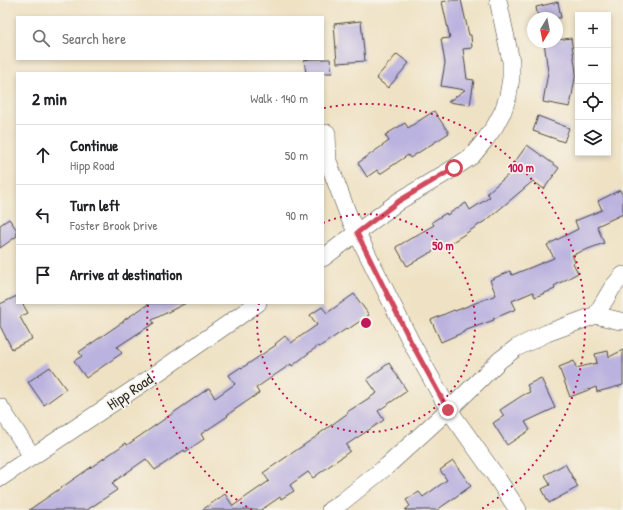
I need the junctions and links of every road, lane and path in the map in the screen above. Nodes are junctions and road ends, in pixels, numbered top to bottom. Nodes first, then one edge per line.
1 (498, 0) edge
2 (327, 133) dead end
3 (357, 233) junction
4 (324, 257) edge
5 (623, 275) edge
6 (257, 304) edge
7 (596, 315) junction
8 (623, 321) edge
9 (0, 407) edge
10 (448, 410) junction
11 (32, 456) junction
12 (0, 478) edge
13 (330, 510) edge
14 (518, 510) edge

1 - 3 street
2 - 3 street
3 - 4 street
3 - 10 street
5 - 7 street
6 - 11 street, Hipp Road
7 - 8 street
7 - 10 street
9 - 11 street
10 - 13 street
10 - 14 street
11 - 12 street, Hipp Road

